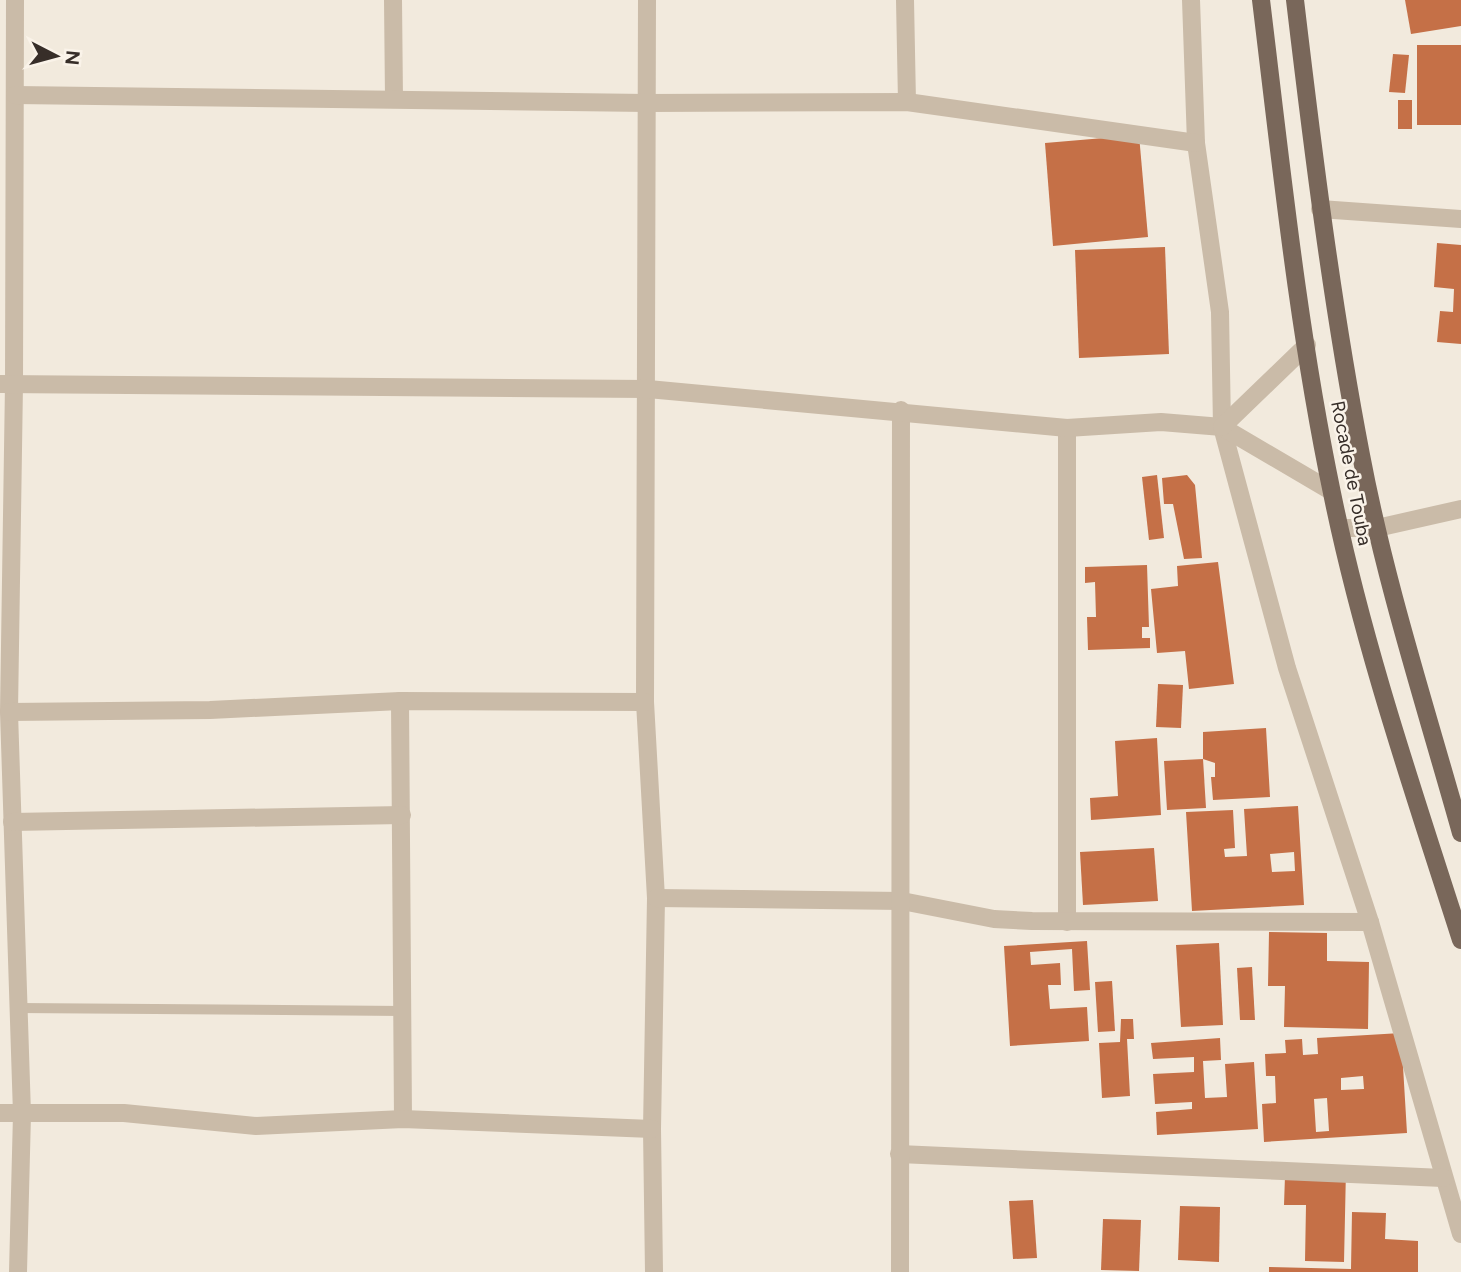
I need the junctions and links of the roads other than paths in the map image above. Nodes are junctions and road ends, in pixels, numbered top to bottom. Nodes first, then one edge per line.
1 (15, 0) edge
2 (393, 0) edge
3 (647, 0) edge
4 (905, 0) edge
5 (1191, 0) edge
6 (1261, 0) edge
7 (1295, 0) edge
8 (15, 95) junction
9 (394, 99) junction
10 (907, 102) junction
11 (647, 103) junction
12 (1196, 143) junction
13 (1320, 209) junction
14 (1461, 219) edge
15 (1307, 345) junction
16 (7, 384) edge
17 (648, 389) junction
18 (901, 410) junction
19 (1222, 427) junction
20 (1067, 428) junction
21 (1331, 491) junction
22 (1461, 509) edge
23 (1339, 528) junction
24 (1377, 528) junction
25 (400, 701) junction
26 (645, 702) junction
27 (9, 712) junction
28 (402, 815) junction
29 (12, 822) junction
30 (1461, 833) edge
31 (656, 898) junction
32 (902, 901) junction
33 (1067, 922) junction
34 (1370, 922) junction
35 (1461, 940) edge
36 (18, 1008) junction
37 (404, 1011) junction
38 (0, 1114) edge
39 (22, 1114) junction
40 (403, 1119) junction
41 (652, 1129) junction
42 (900, 1154) junction
43 (1443, 1178) junction
44 (1461, 1234) edge
45 (18, 1272) edge
46 (654, 1272) edge
47 (900, 1272) edge

1 - 8 street
2 - 9 street
3 - 11 street
4 - 10 street
5 - 12 street
6 - 15 main road, Rocade de Touba
7 - 13 main road, Rocade de Touba
8 - 9 street
8 - 16 street
9 - 11 street
10 - 11 street
10 - 12 street
11 - 17 street
12 - 19 street
13 - 14 street
13 - 24 main road, Rocade de Touba
15 - 19 street
15 - 21 main road, Rocade de Touba
16 - 17 street
16 - 27 street
17 - 18 street
17 - 26 street
18 - 20 street
18 - 32 street
19 - 20 street
19 - 21 street
19 - 34 street
20 - 33 street
21 - 23 main road, Rocade de Touba
22 - 24 street
23 - 24 street
23 - 35 main road, Rocade de Touba
24 - 30 main road, Rocade de Touba
25 - 26 street
25 - 27 street
25 - 28 street
26 - 31 street
27 - 29 street
28 - 29 street
28 - 37 street
29 - 36 street
31 - 32 street
31 - 41 street
32 - 33 street
32 - 42 street
33 - 34 street
34 - 43 street
36 - 37 lane
36 - 39 street
37 - 40 street
38 - 39 street
39 - 40 street
39 - 45 street
40 - 41 street
41 - 46 street
42 - 43 street
42 - 47 street
43 - 44 street

